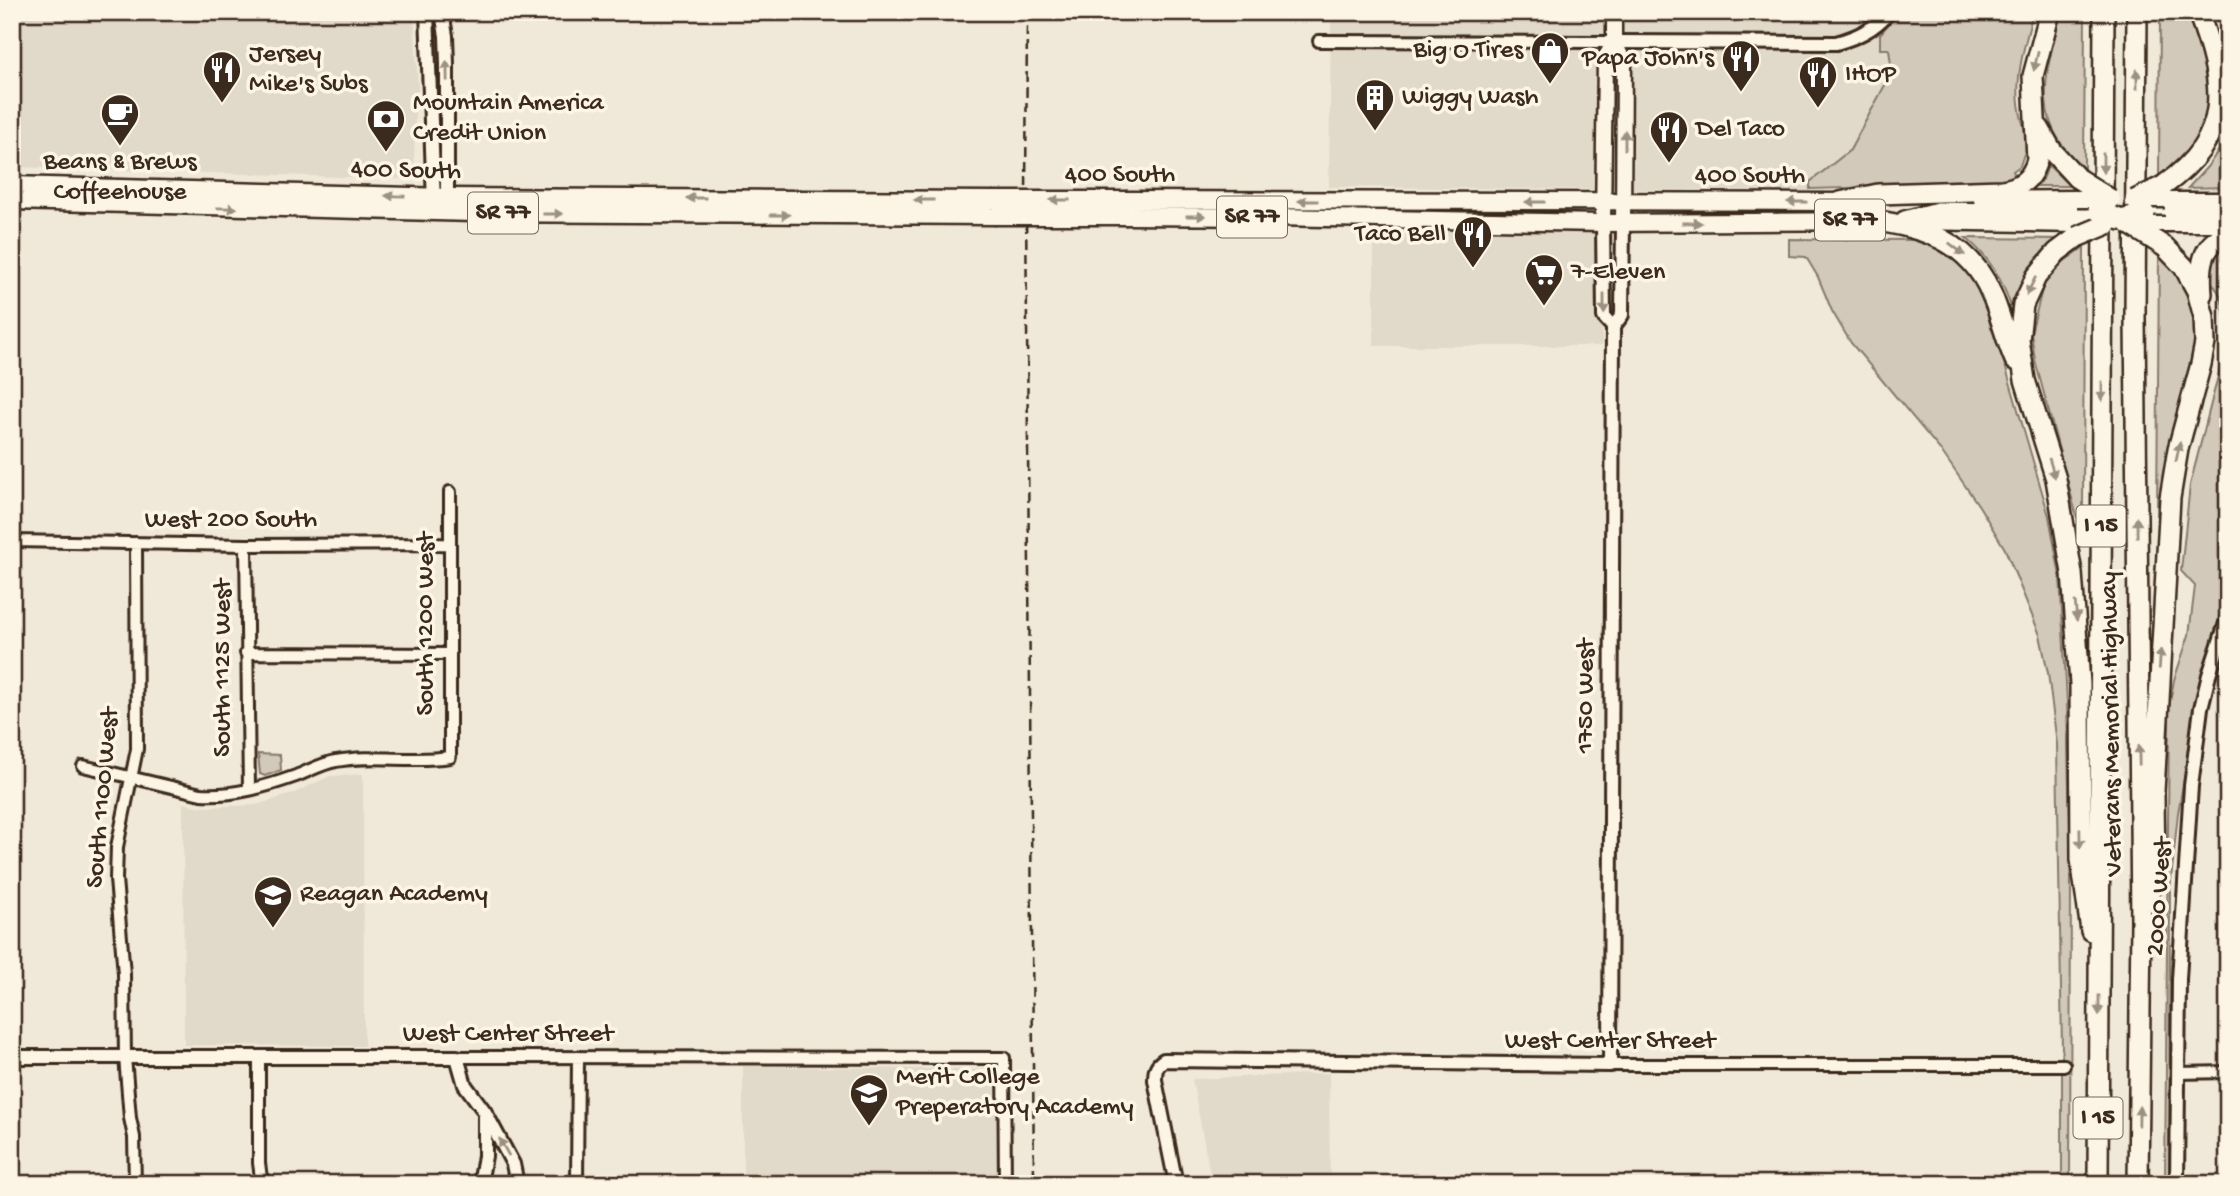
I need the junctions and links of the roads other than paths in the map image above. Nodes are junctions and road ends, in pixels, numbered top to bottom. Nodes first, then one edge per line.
1 (427, 12) edge
2 (442, 12) edge
3 (1614, 12) edge
4 (1889, 12) edge
5 (2050, 12) edge
6 (2104, 12) edge
7 (2137, 12) edge
8 (2200, 12) edge
9 (1319, 41) dead end
10 (1614, 42) junction
11 (2228, 107) edge
12 (2034, 110) junction
13 (12, 185) edge
14 (2055, 199) joint
15 (2228, 200) edge
16 (12, 201) edge
17 (1624, 201) junction
18 (1603, 202) junction
19 (1840, 202) junction
20 (440, 205) junction
21 (1128, 208) junction
22 (2138, 210) junction
23 (2228, 210) edge
24 (2077, 216) junction
25 (1871, 220) junction
26 (1905, 221) joint
27 (1603, 223) junction
28 (1623, 223) junction
29 (2195, 224) joint
30 (2228, 224) edge
31 (2228, 234) edge
32 (2203, 309) junction
33 (1613, 327) junction
34 (2025, 380) junction
35 (450, 492) dead end
36 (12, 541) edge
37 (136, 543) junction
38 (450, 544) junction
39 (246, 545) junction
40 (2228, 617) edge
41 (246, 653) junction
42 (449, 654) junction
43 (83, 765) dead end
44 (132, 778) junction
45 (249, 790) junction
46 (2141, 921) junction
47 (2099, 957) junction
48 (12, 1057) edge
49 (125, 1057) junction
50 (259, 1057) junction
51 (457, 1057) junction
52 (578, 1058) junction
53 (1610, 1065) junction
54 (2064, 1065) dead end
55 (2228, 1072) edge
56 (2178, 1073) junction
57 (485, 1112) junction
58 (266, 1181) edge
59 (135, 1184) edge
60 (480, 1184) edge
61 (517, 1184) edge
62 (577, 1184) edge
63 (1005, 1184) edge
64 (1176, 1184) edge
65 (2098, 1184) edge
66 (2138, 1184) edge
67 (2178, 1184) edge

1 - 20 street
20 -> 2 street
3 - 10 main road
4 - 10 street
5 -> 12 highway
6 -> 47 highway, Veterans Memorial Highway / I 15
46 -> 7 highway, Veterans Memorial Highway / I 15
8 - 11 highway
8 - 22 highway
9 - 10 street
17 -> 10 main road, 1750 West
10 - 18 main road, 1750 West
12 - 19 highway
12 - 22 highway, bridge
20 -> 13 main road, 400 South / SR 77
14 - 19 main road, 400 South / SR 77
14 - 24 highway
15 - 22 main road
16 -> 20 main road, 400 South / SR 77
17 - 18 main road, 400 South / SR 77
19 -> 17 main road, 400 South / SR 77
17 - 28 main road, 1750 West
18 -> 21 main road, 400 South / SR 77
18 - 27 main road, 1750 West
20 - 21 main road, 400 South / SR 77, bridge
21 -> 27 main road, 400 South / SR 77
22 - 23 highway
22 - 24 highway
22 - 29 highway
22 - 32 highway, bridge
24 - 26 highway
24 -> 34 highway
25 - 26 main road, 400 South / SR 77
28 -> 25 main road, 400 South / SR 77
25 -> 34 highway
27 - 28 main road, 400 South / SR 77
27 -> 33 street, 1750 West
28 - 33 street, 1750 West
29 - 30 main road
31 - 32 highway
46 -> 32 highway
33 - 53 street, 1750 West
34 -> 47 highway
35 - 38 street, South 1200 West
36 - 37 street, West 200 South
37 - 39 street, West 200 South
37 - 44 street, South 1100 West
38 - 39 street, West 200 South
38 - 42 street, South 1200 West
39 - 41 street, South 1125 West
40 - 56 street, 2000 West
41 - 42 street
41 - 45 street, South 1125 West
42 - 45 street, South 1200 West
43 - 44 street
44 - 45 street
44 - 49 street, South 1100 West
66 -> 46 highway, Veterans Memorial Highway / I 15
47 -> 65 highway, Veterans Memorial Highway / I 15
48 - 49 street, West Center Street
49 - 50 street, West Center Street
49 - 59 street, South 1100 West
50 - 51 street, West Center Street
50 - 58 street
51 - 52 street, West Center Street
51 - 57 street
52 - 62 street
52 - 63 street, West Center Street
53 - 54 street, West Center Street
53 - 64 street, West Center Street
55 - 56 street
56 - 67 street, 2000 West
57 - 60 street
61 -> 57 street

